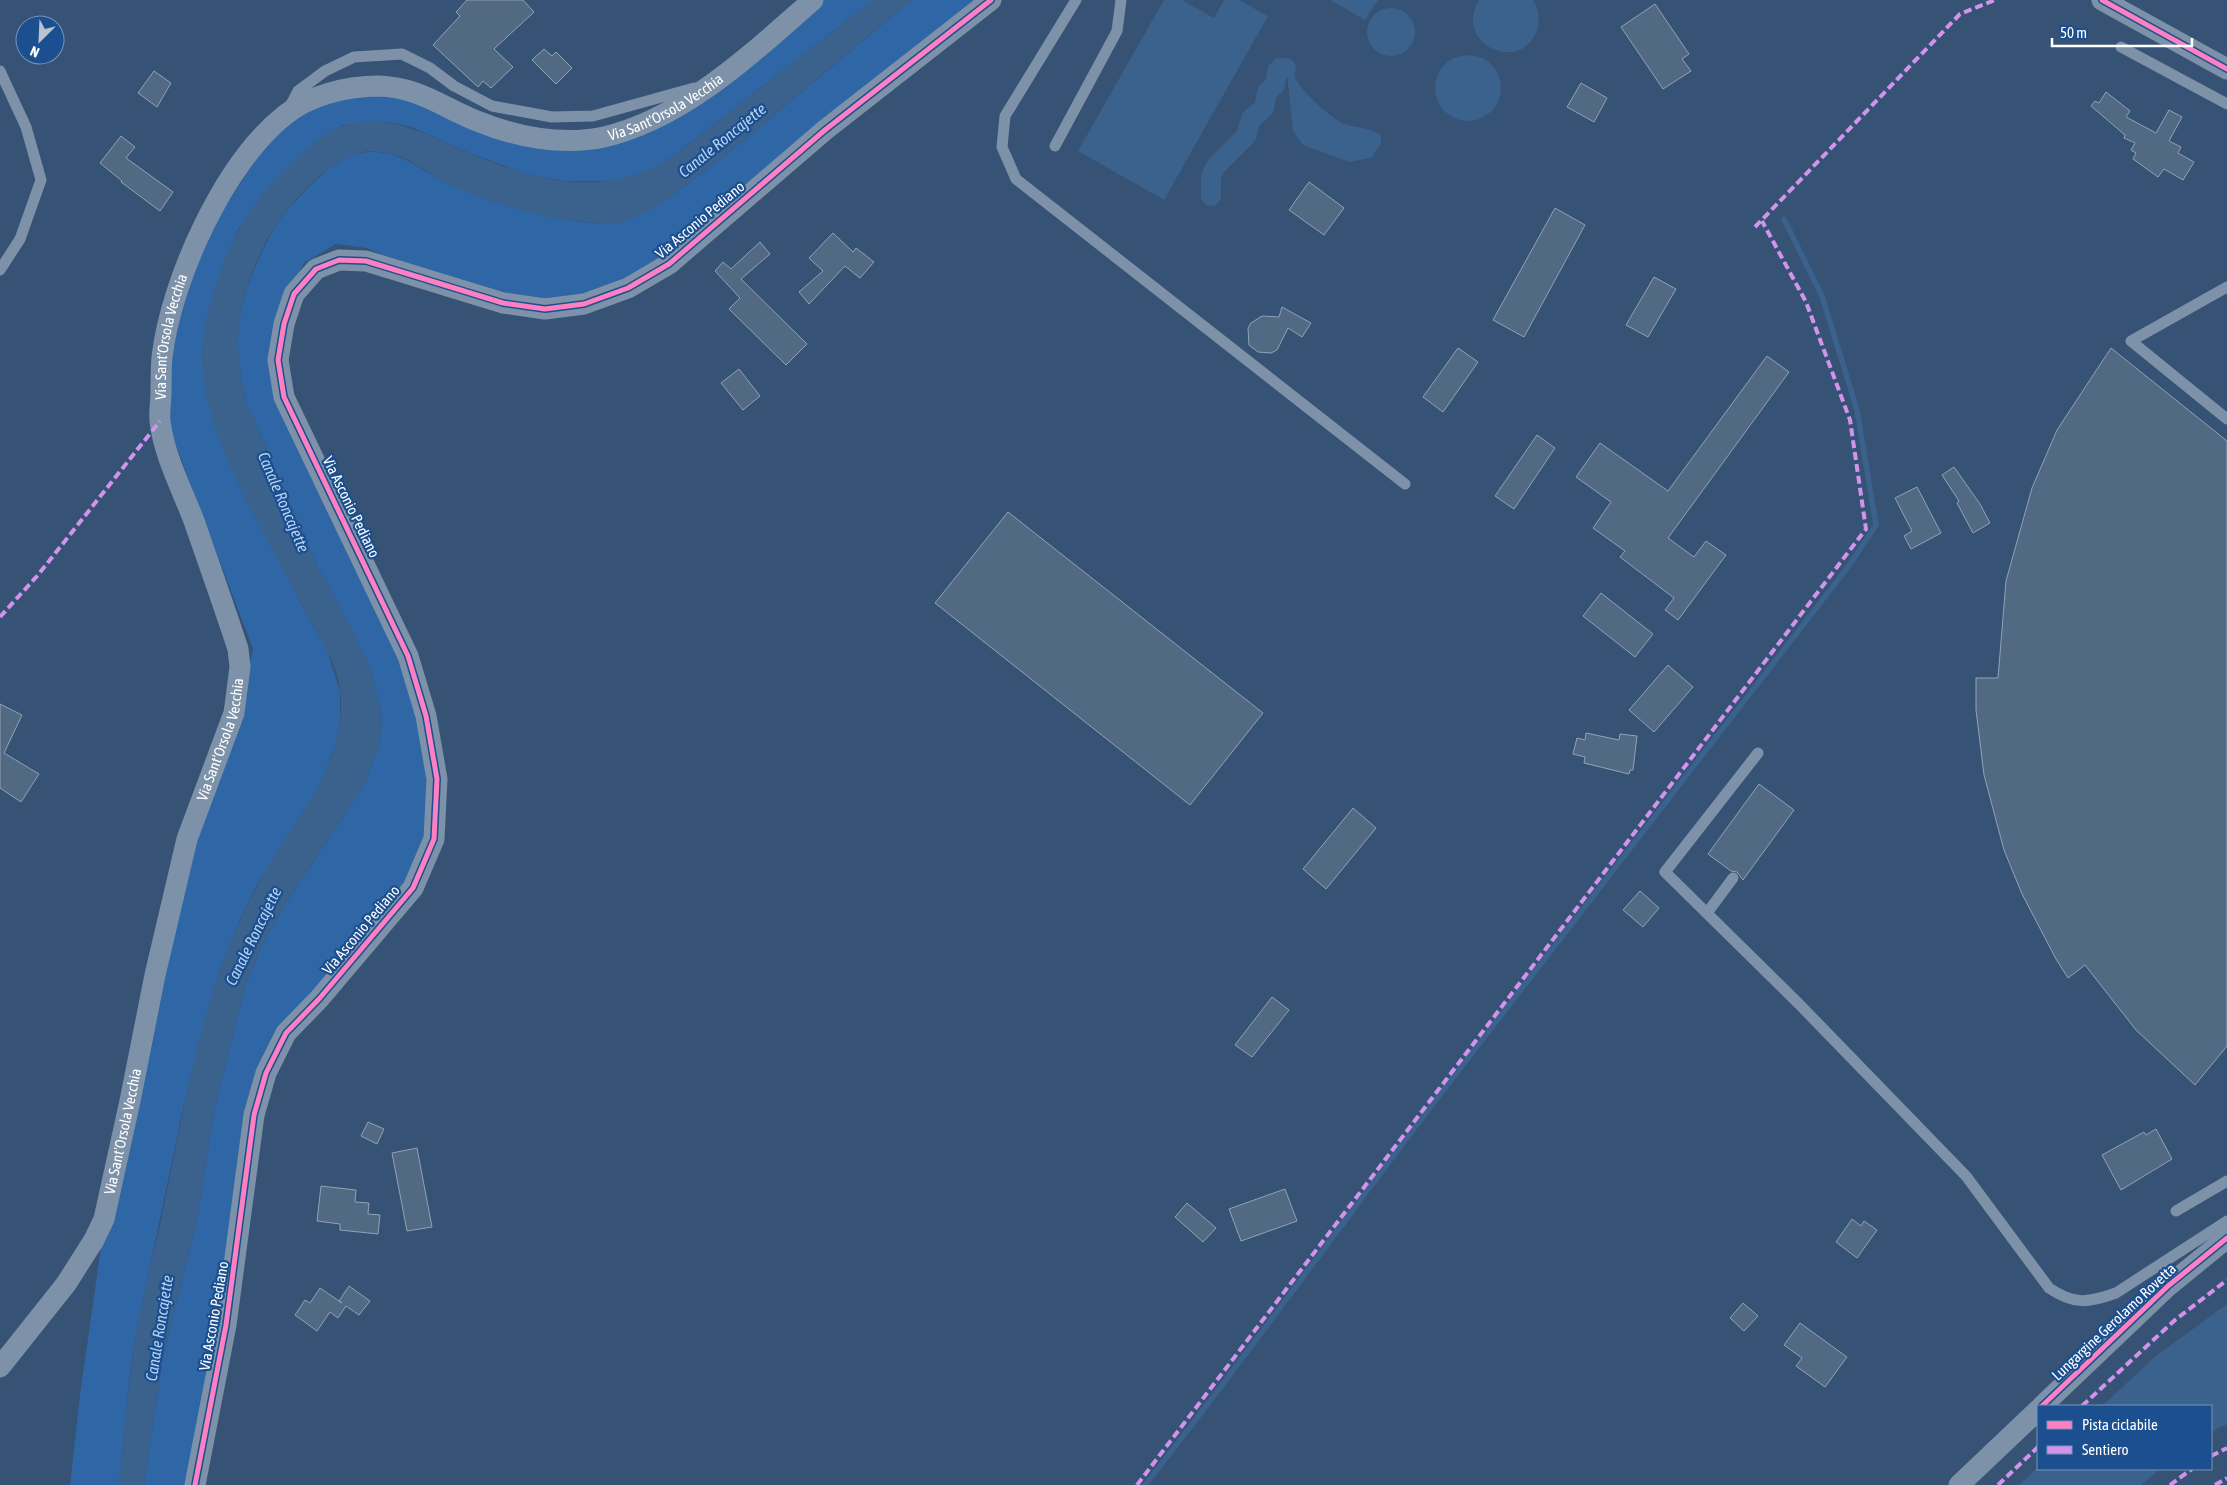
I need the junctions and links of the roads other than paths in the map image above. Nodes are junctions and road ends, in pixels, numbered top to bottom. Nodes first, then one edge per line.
1 (813, 0) edge
2 (992, 0) edge
3 (1076, 0) edge
4 (1120, 0) edge
5 (2102, 0) edge
6 (2121, 47) dead end
7 (2227, 69) edge
8 (0, 71) edge
9 (713, 83) junction
10 (2227, 104) edge
11 (286, 114) junction
12 (1055, 146) dead end
13 (0, 270) edge
14 (2227, 287) edge
15 (2227, 419) edge
16 (1405, 484) dead end
17 (1758, 753) dead end
18 (1733, 878) dead end
19 (1706, 913) junction
20 (2227, 1181) edge
21 (2176, 1211) dead end
22 (2227, 1221) edge
23 (2227, 1238) edge
24 (0, 1367) edge
25 (2043, 1405) edge
26 (2037, 1411) edge
27 (195, 1485) edge
28 (1959, 1485) edge

1 - 9 street
2 - 27 street, Via Asconio Pediano
3 - 16 lane
4 - 12 lane
5 - 7 street
6 - 10 lane
8 - 13 lane
9 - 11 street, Via Sant'Orsola Vecchia
9 - 11 lane, Via Sant'Orsola Vecchia
11 - 24 street, Via Sant'Orsola Vecchia
14 - 15 lane
17 - 19 lane
18 - 19 lane
19 - 22 lane
20 - 21 lane
23 - 25 street, Lungargine Gerolamo Rovetta
26 - 28 street

